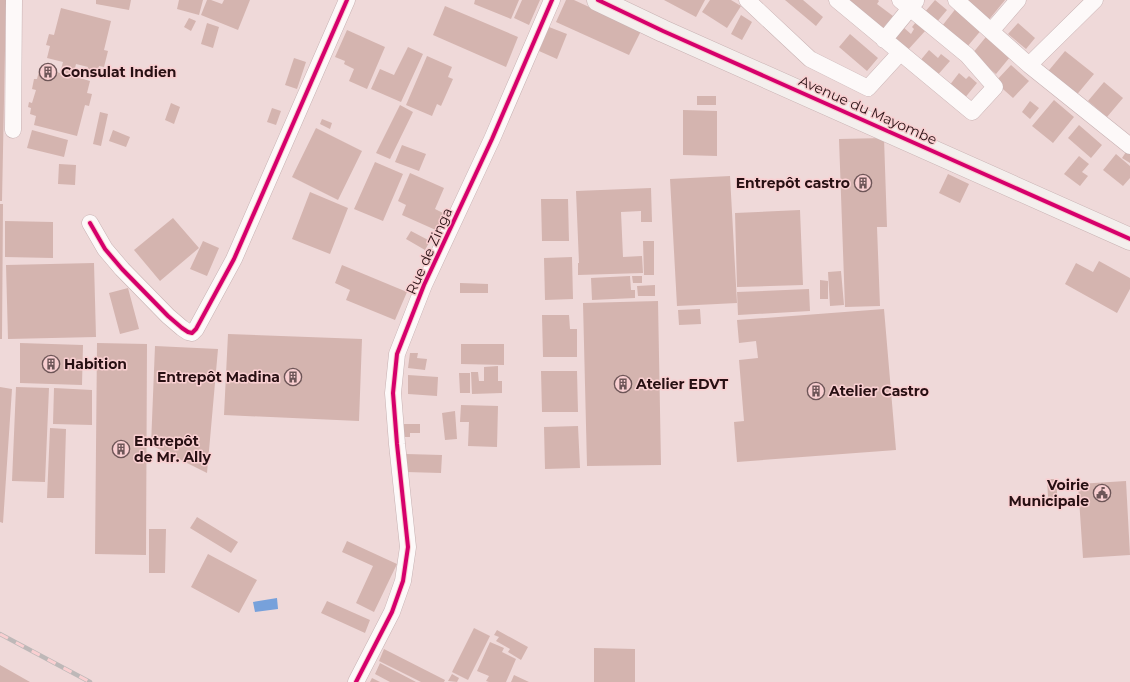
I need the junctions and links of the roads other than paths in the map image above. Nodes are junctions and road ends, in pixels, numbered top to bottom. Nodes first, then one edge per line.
1 (14, 0) edge
2 (347, 0) edge
3 (552, 0) edge
4 (598, 0) edge
5 (747, 0) edge
6 (837, 0) edge
7 (956, 0) edge
8 (1018, 0) edge
9 (1095, 0) edge
10 (909, 3) edge
11 (992, 30) junction
12 (884, 40) junction
13 (900, 53) junction
14 (1029, 65) junction
15 (13, 130) dead end
16 (1130, 146) edge
17 (90, 223) dead end
18 (1130, 239) edge
19 (356, 682) edge

1 - 15 street
2 - 17 street
3 - 19 street, Rue de Zinga
4 - 18 street, Avenue du Mayombe
5 - 13 street
6 - 12 street
7 - 11 street
8 - 11 street
9 - 14 street
10 - 12 street
10 - 13 street
11 - 14 street
12 - 13 street
14 - 16 street

